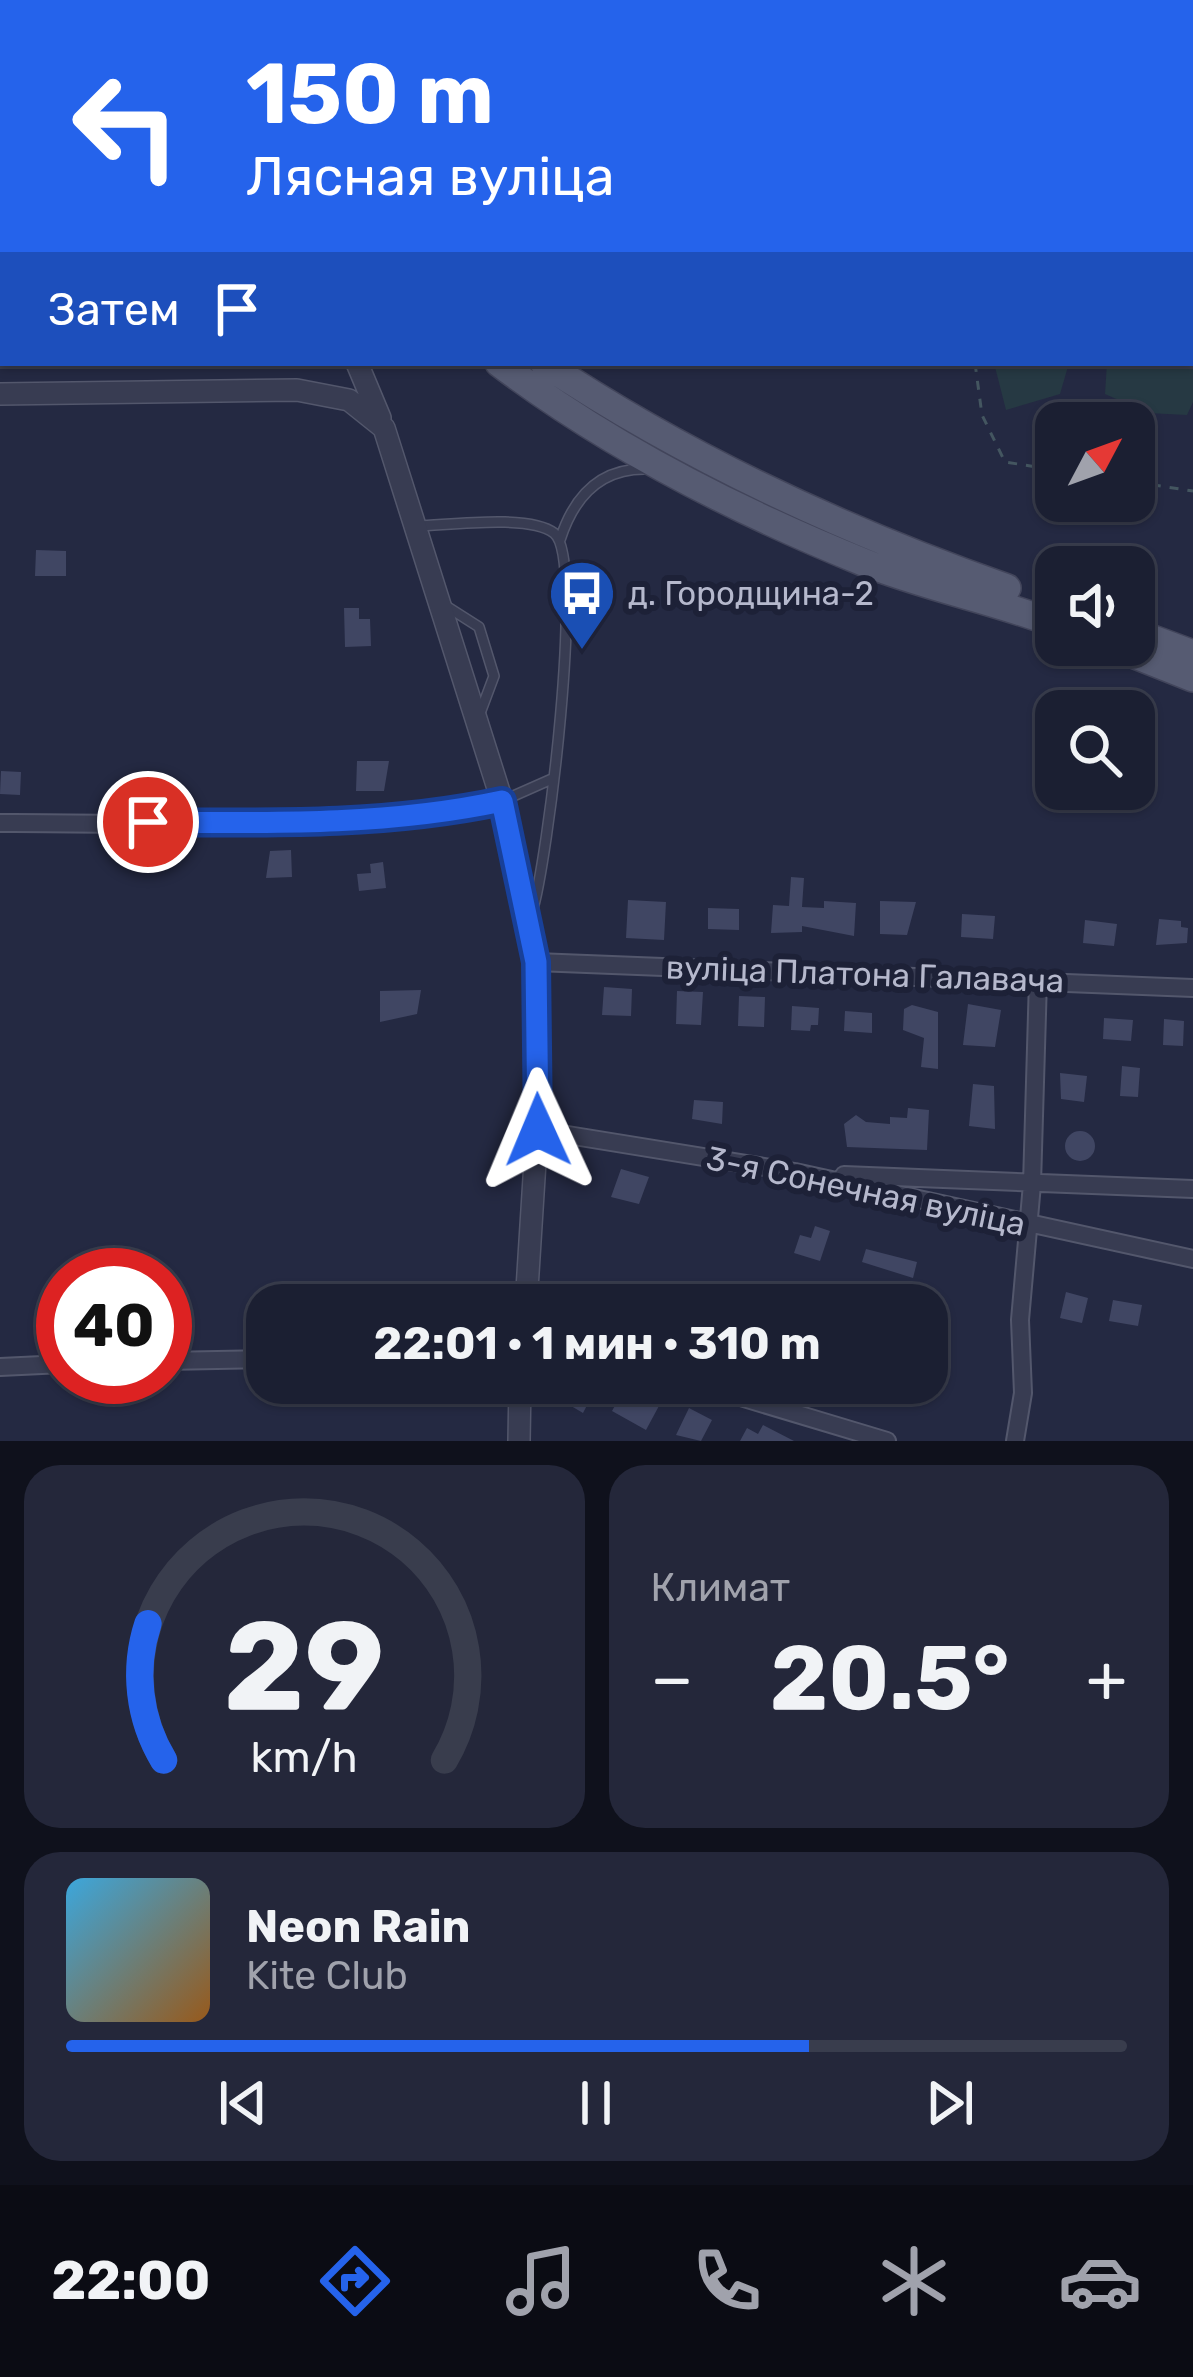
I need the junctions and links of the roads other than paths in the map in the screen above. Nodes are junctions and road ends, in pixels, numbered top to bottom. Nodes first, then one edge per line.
1 (358, 366) edge
2 (505, 366) edge
3 (549, 366) edge
4 (0, 394) edge
5 (384, 428) junction
6 (689, 478) junction
7 (417, 526) junction
8 (560, 540) junction
9 (1035, 598) edge
10 (1035, 617) edge
11 (1155, 640) edge
12 (1193, 654) edge
13 (1155, 663) edge
14 (1193, 678) edge
15 (554, 778) junction
16 (502, 801) junction
17 (0, 823) edge
18 (528, 922) junction
19 (536, 962) junction
20 (1038, 980) junction
21 (1193, 988) edge
22 (538, 1130) junction
23 (795, 1172) junction
24 (1032, 1184) junction
25 (1193, 1190) edge
26 (1028, 1225) junction
27 (1193, 1258) edge
28 (527, 1284) edge
29 (246, 1359) edge
30 (192, 1360) edge
31 (36, 1365) edge
32 (0, 1366) edge
33 (520, 1404) edge
34 (764, 1404) edge
35 (519, 1441) edge
36 (887, 1441) edge
37 (1015, 1441) edge

1 - 5 street
2 - 6 main road
3 - 9 main road
4 - 5 street
5 - 7 street
6 - 8 lane
6 - 10 main road
7 - 8 lane
7 - 16 street
8 - 15 lane
11 - 12 main road
13 - 14 main road
15 - 16 lane
15 - 18 lane
16 - 17 street
16 - 18 street
18 - 19 street
19 - 20 street, вуліца Платона Галавача
19 - 22 street
20 - 21 street, вуліца Платона Галавача
20 - 24 street
22 - 23 street, 3-я Сонечная вуліца
22 - 28 street
23 - 24 street
23 - 26 street, 3-я Сонечная вуліца
24 - 25 street
24 - 26 street
26 - 27 street, 3-я Сонечная вуліца
26 - 37 street
29 - 30 street
31 - 32 street
33 - 35 street
34 - 36 street

